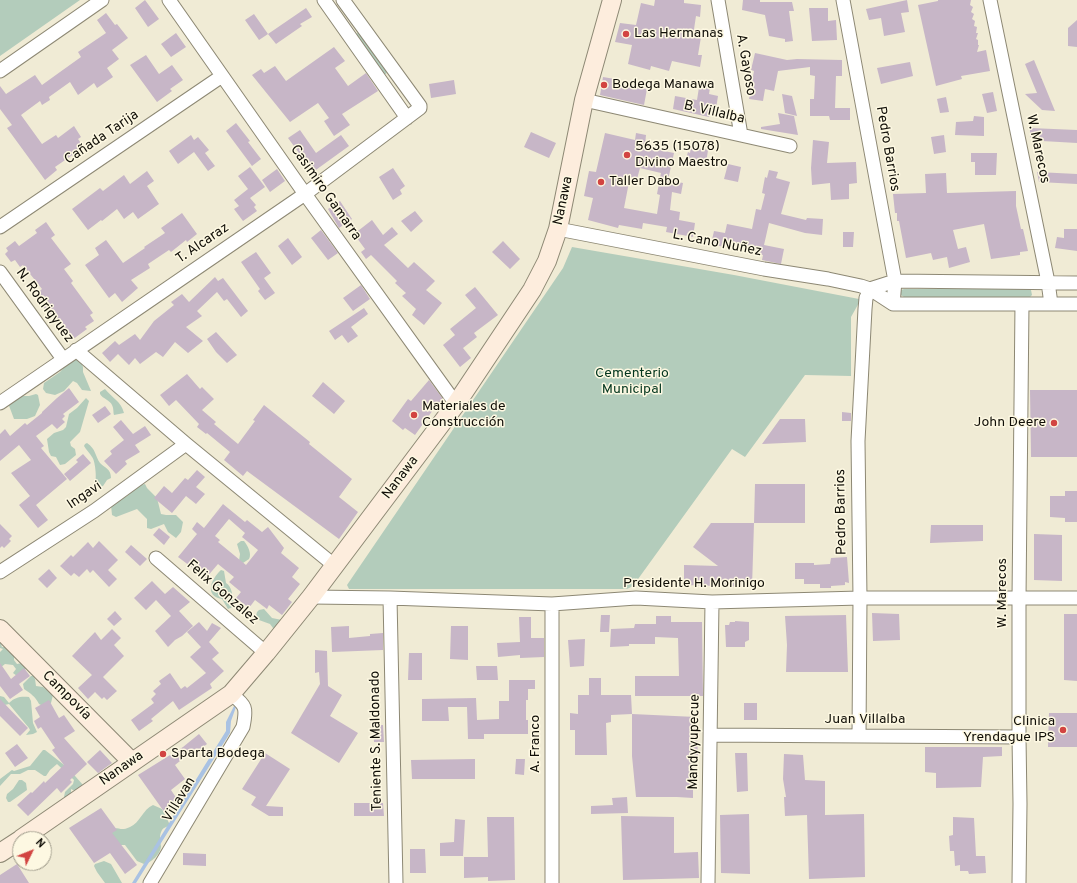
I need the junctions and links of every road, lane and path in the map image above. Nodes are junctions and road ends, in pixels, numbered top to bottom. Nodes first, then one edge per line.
1 (102, 0) edge
2 (169, 0) edge
3 (324, 0) edge
4 (343, 0) edge
5 (612, 0) edge
6 (718, 0) edge
7 (844, 0) edge
8 (990, 0) edge
9 (361, 25) junction
10 (347, 34) junction
11 (0, 71) edge
12 (396, 74) junction
13 (222, 76) junction
14 (382, 84) junction
15 (584, 100) junction
16 (407, 118) junction
17 (741, 135) junction
18 (790, 146) dead end
19 (305, 194) junction
20 (0, 227) edge
21 (558, 229) junction
22 (0, 272) edge
23 (895, 281) junction
24 (1048, 282) junction
25 (1077, 283) edge
26 (870, 289) junction
27 (893, 304) junction
28 (1022, 304) junction
29 (1051, 304) junction
30 (1077, 304) edge
31 (76, 350) junction
32 (63, 359) junction
33 (0, 403) edge
34 (456, 404) junction
35 (186, 444) junction
36 (156, 558) dead end
37 (336, 566) junction
38 (0, 572) edge
39 (311, 597) junction
40 (390, 598) junction
41 (860, 598) junction
42 (1019, 598) junction
43 (1077, 598) edge
44 (712, 602) junction
45 (552, 604) junction
46 (0, 629) edge
47 (266, 653) junction
48 (231, 694) junction
49 (711, 736) junction
50 (859, 736) junction
51 (1019, 737) junction
52 (132, 762) junction
53 (32, 831) edge
54 (12, 845) edge
55 (0, 853) edge
56 (150, 883) edge
57 (396, 883) edge
58 (552, 883) edge
59 (708, 883) edge
60 (1019, 883) edge

1 - 11 street
2 - 13 street, Casimiro Gamarra
3 - 10 street
4 - 9 street
5 - 15 street, Nanawa
6 - 17 street, A. Gayoso
7 - 23 street, Pedro Barrios
8 - 24 street, W. Marecos
9 - 10 street
9 - 12 street
10 - 14 street
12 - 14 street
12 - 16 street, T. Alcaraz
13 - 19 street, Casimiro Gamarra
13 - 20 street, Cañada Tarija
14 - 16 street
15 - 17 street, B. Villalba
15 - 21 street, Nanawa
16 - 19 street, T. Alcaraz
17 - 18 street, B. Villalba
19 - 31 street, T. Alcaraz
19 - 34 street, Casimiro Gamarra
21 - 26 street, L. Cano Nuñez
21 - 34 street, Nanawa
22 - 32 street, N. Rodrigyuez
23 - 24 street
23 - 26 street
23 - 27 street, Pedro Barrios
24 - 25 street
24 - 29 street, W. Marecos
26 - 27 street, L. Cano Nuñez
26 - 41 street, Pedro Barrios
27 - 28 street
28 - 29 street
28 - 42 street, W. Marecos
29 - 30 street
31 - 32 street, T. Alcaraz
31 - 35 street
32 - 33 street, T. Alcaraz
34 - 37 street, Nanawa
35 - 37 street
35 - 38 street, Ingavi
36 - 47 street, Felix Gonzalez
37 - 39 street, Nanawa
39 - 40 street, Presidente H. Morinigo
39 - 47 street, Nanawa
40 - 45 street, Presidente H. Morinigo
40 - 57 street, Teniente S. Maldonado
41 - 42 street, Presidente H. Morinigo
41 - 44 street, Presidente H. Morinigo
41 - 50 street, Pedro Barrios
42 - 43 street, Presidente H. Morinigo
42 - 51 street, W. Marecos
44 - 45 street, Presidente H. Morinigo
44 - 49 street, Mandyyupecue
45 - 58 street, A. Franco
46 - 52 street, Campovía
47 - 48 street, Nanawa
48 - 52 street, Nanawa
48 - 56 street, Villavan
49 - 50 street, Juan Villalba
49 - 59 street, Mandyyupecue
50 - 51 street, Juan Villalba
51 - 60 street, W. Marecos
52 - 53 street, Nanawa
54 - 55 street, Nanawa

